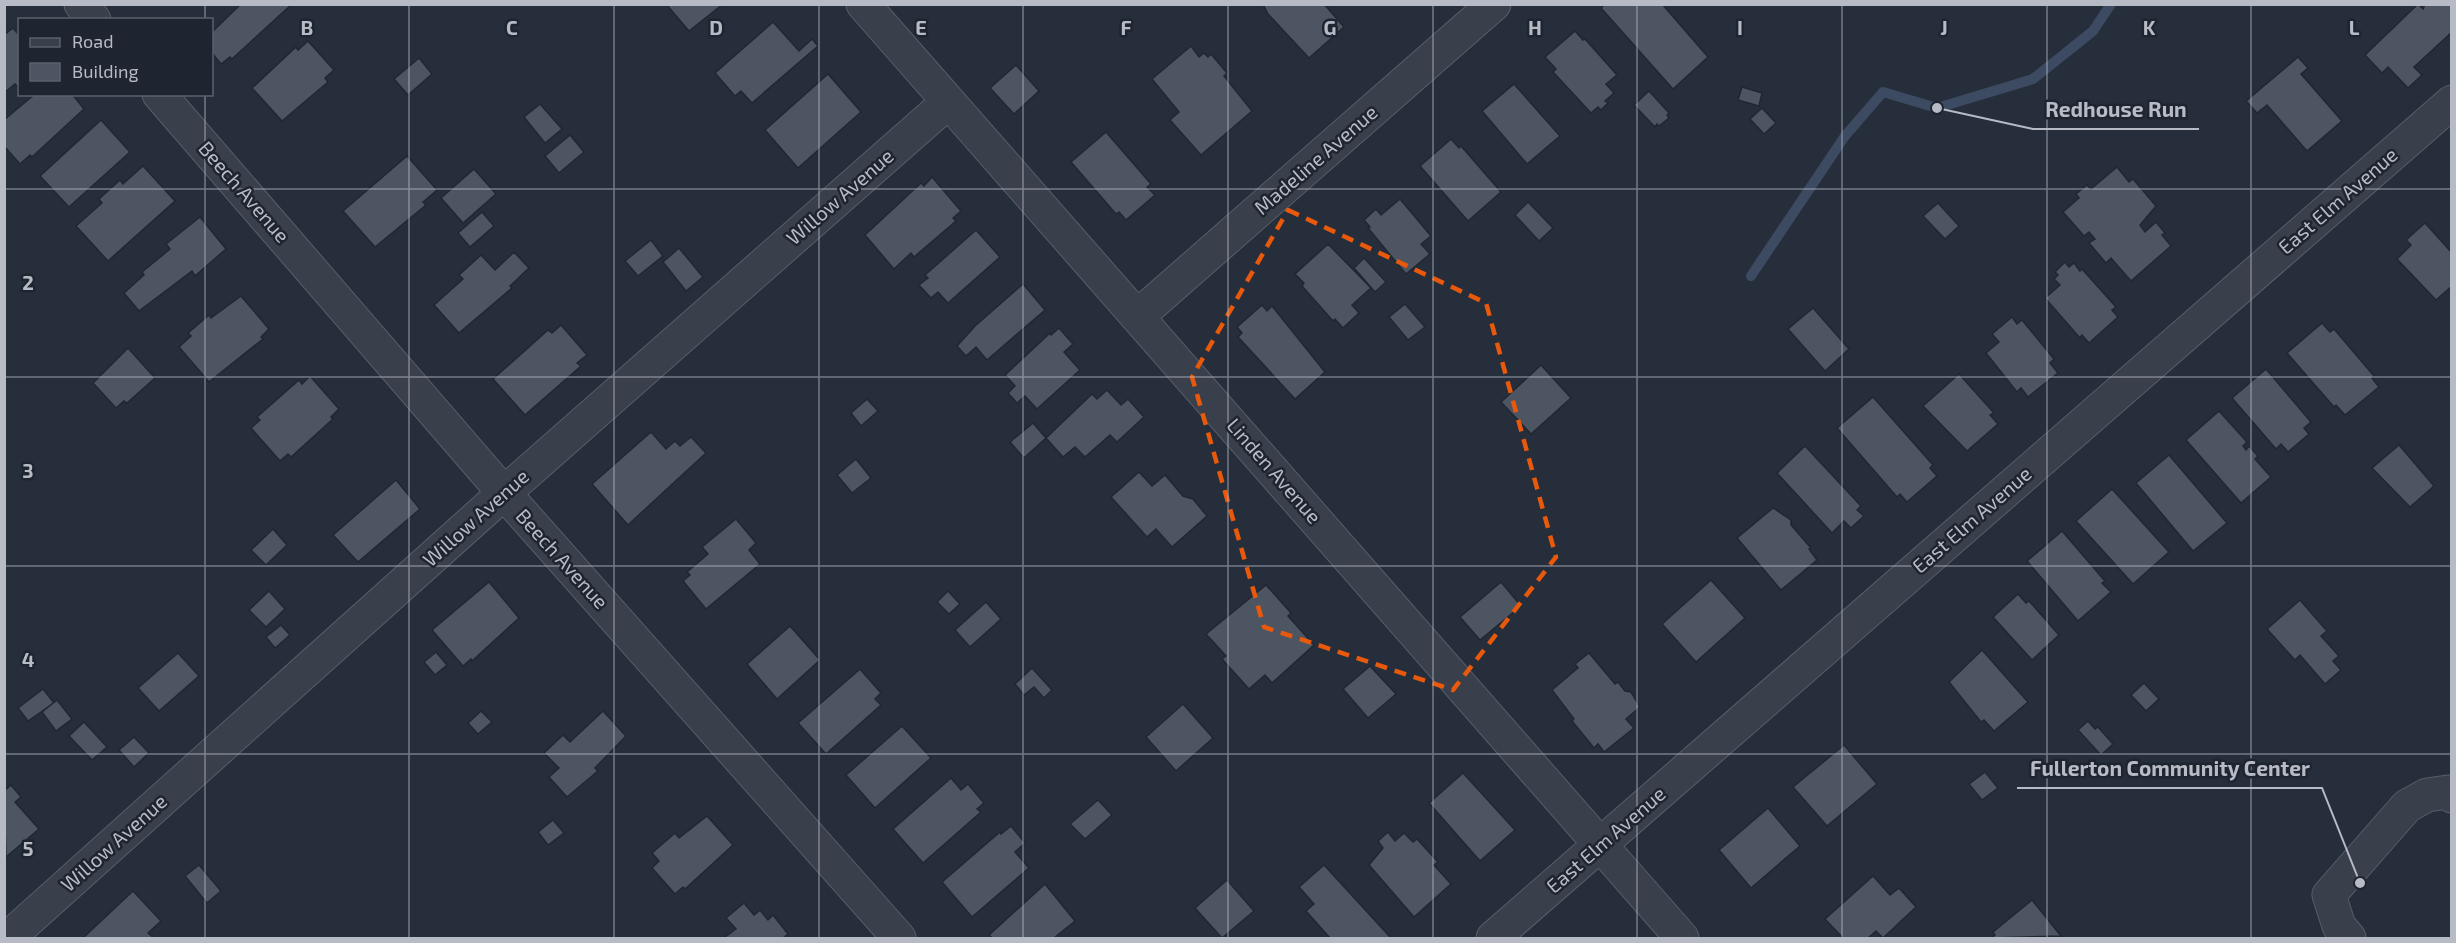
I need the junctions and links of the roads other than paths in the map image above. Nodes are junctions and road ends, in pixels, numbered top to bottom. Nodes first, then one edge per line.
1 (81, 4) edge
2 (863, 4) edge
3 (1494, 4) edge
4 (92, 18) edge
5 (161, 96) edge
6 (948, 102) junction
7 (2451, 102) edge
8 (1138, 316) junction
9 (504, 493) junction
10 (2451, 796) edge
11 (1600, 844) junction
12 (8, 939) edge
13 (899, 939) edge
14 (1493, 939) edge
15 (1682, 939) edge
16 (2349, 939) edge

1 - 4 street
2 - 6 street, Linden Avenue
3 - 8 street, Madeline Avenue
5 - 9 street, Beech Avenue
6 - 8 street, Linden Avenue
6 - 9 street, Willow Avenue
7 - 11 street, East Elm Avenue
8 - 11 street, Linden Avenue
9 - 12 street, Willow Avenue
9 - 13 street, Beech Avenue
10 - 16 street
11 - 14 street, East Elm Avenue
11 - 15 street, Linden Avenue

